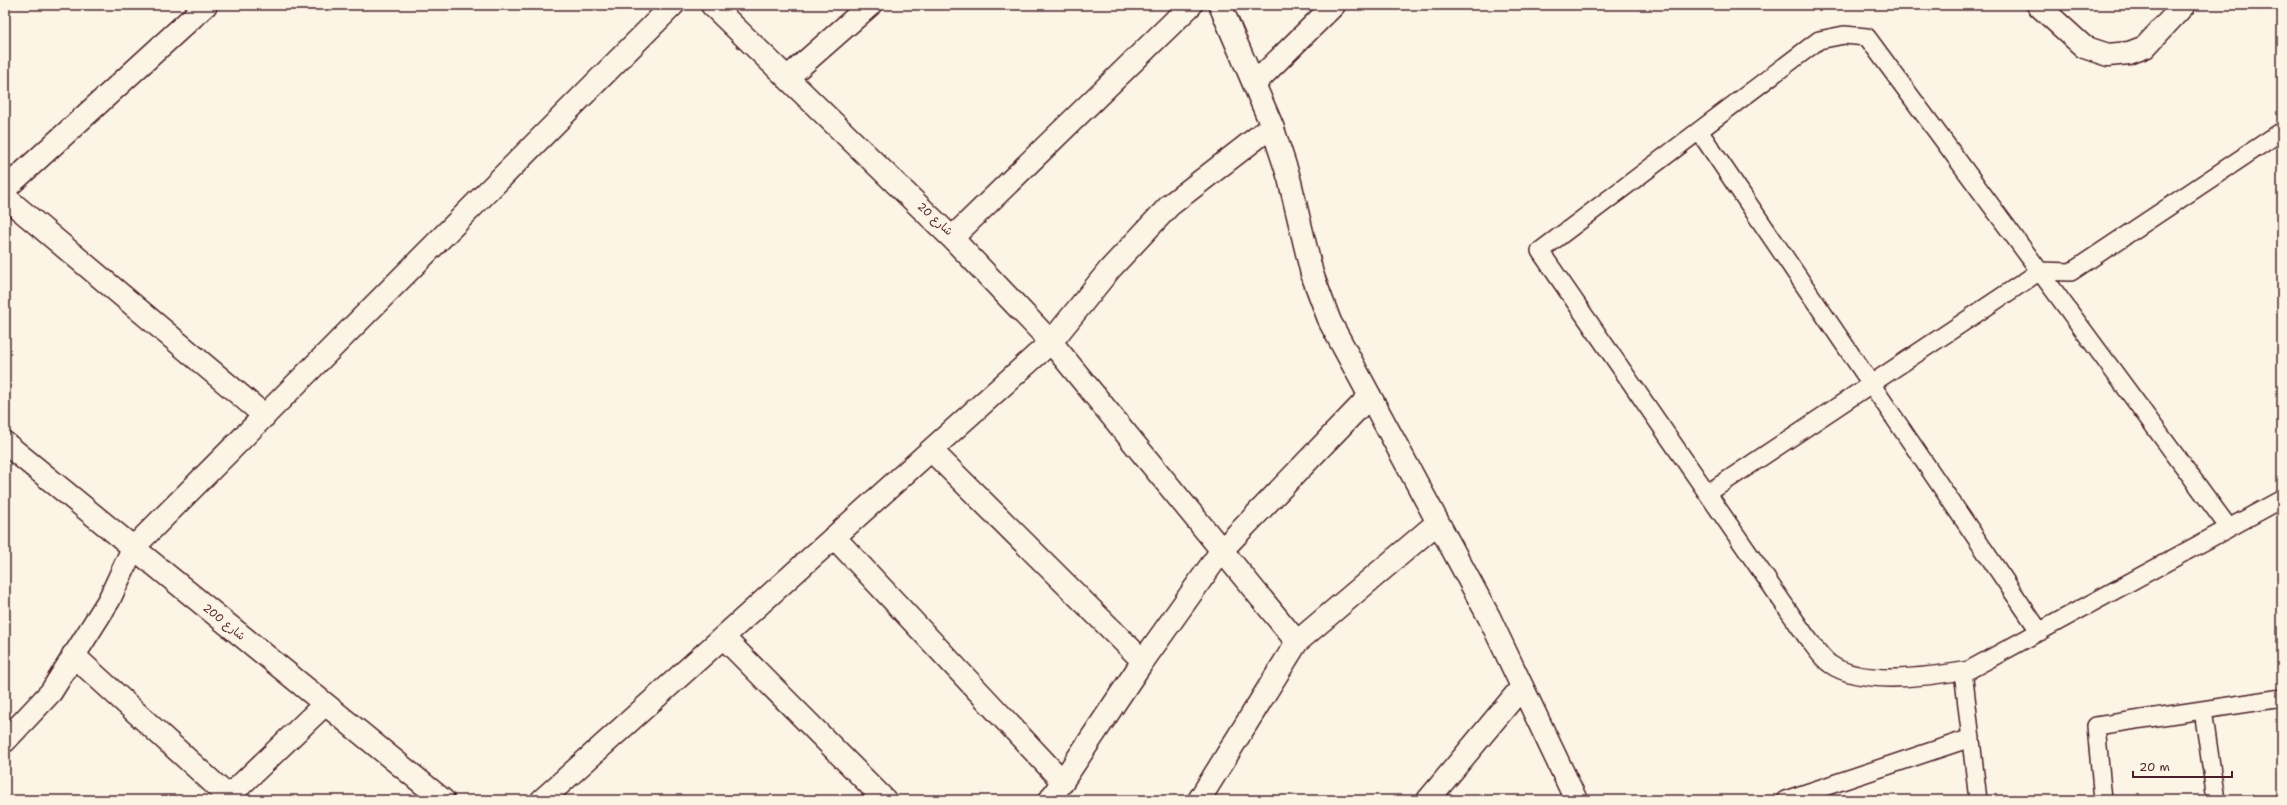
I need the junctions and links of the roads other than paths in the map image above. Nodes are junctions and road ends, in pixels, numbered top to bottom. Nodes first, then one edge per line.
1 (206, 5) edge
2 (673, 5) edge
3 (712, 5) edge
4 (870, 5) edge
5 (1191, 5) edge
6 (1220, 5) edge
7 (1334, 5) edge
8 (2038, 5) edge
9 (2184, 5) edge
10 (787, 78) junction
11 (1254, 84) junction
12 (1272, 126) junction
13 (1699, 131) junction
14 (2282, 131) edge
15 (5, 189) edge
16 (5, 198) edge
17 (952, 238) junction
18 (2040, 271) junction
19 (1051, 342) junction
20 (1871, 384) junction
21 (1369, 397) junction
22 (265, 416) junction
23 (5, 443) edge
24 (931, 450) junction
25 (1708, 493) junction
26 (2282, 499) edge
27 (1437, 523) junction
28 (2229, 528) junction
29 (834, 537) junction
30 (133, 548) junction
31 (1222, 550) junction
32 (2040, 632) junction
33 (724, 638) junction
34 (1297, 642) junction
35 (73, 655) junction
36 (1143, 661) junction
37 (1963, 671) junction
38 (1522, 687) junction
39 (2282, 698) edge
40 (325, 704) junction
41 (2203, 710) junction
42 (1971, 738) junction
43 (5, 741) edge
44 (1063, 782) junction
45 (229, 799) edge
46 (443, 800) edge
47 (542, 800) edge
48 (885, 800) edge
49 (1050, 800) edge
50 (1199, 800) edge
51 (1428, 800) edge
52 (1576, 800) edge
53 (1785, 800) edge
54 (1978, 800) edge
55 (2103, 800) edge
56 (2216, 800) edge

1 - 15 street
2 - 22 street
3 - 10 street, شارع 20
4 - 10 street
5 - 17 street, شارع 20
6 - 11 street
7 - 11 street
8 - 9 street
10 - 17 street, شارع 20
11 - 12 street
12 - 19 street
12 - 21 street
13 - 18 lane
13 - 20 lane
13 - 25 lane
14 - 18 lane
16 - 22 street
17 - 19 street
18 - 20 lane
18 - 28 lane
19 - 24 street
19 - 31 street
20 - 25 lane
20 - 32 lane
21 - 27 street
21 - 31 street
22 - 30 street
23 - 30 street, شارع 200
24 - 29 street
24 - 36 street
25 - 37 lane
26 - 28 lane
27 - 34 street
27 - 38 street
28 - 32 lane
29 - 33 street
29 - 44 street
30 - 35 street
30 - 40 street, شارع 200
31 - 34 street
31 - 36 street
32 - 37 lane
33 - 47 street
33 - 48 street
34 - 50 street
35 - 43 street
35 - 45 street
36 - 44 street
37 - 42 lane
38 - 51 street
38 - 52 street
39 - 41 lane
40 - 45 street
40 - 46 street, شارع 200
41 - 55 lane
41 - 56 lane
42 - 53 lane
42 - 54 lane
44 - 49 street

